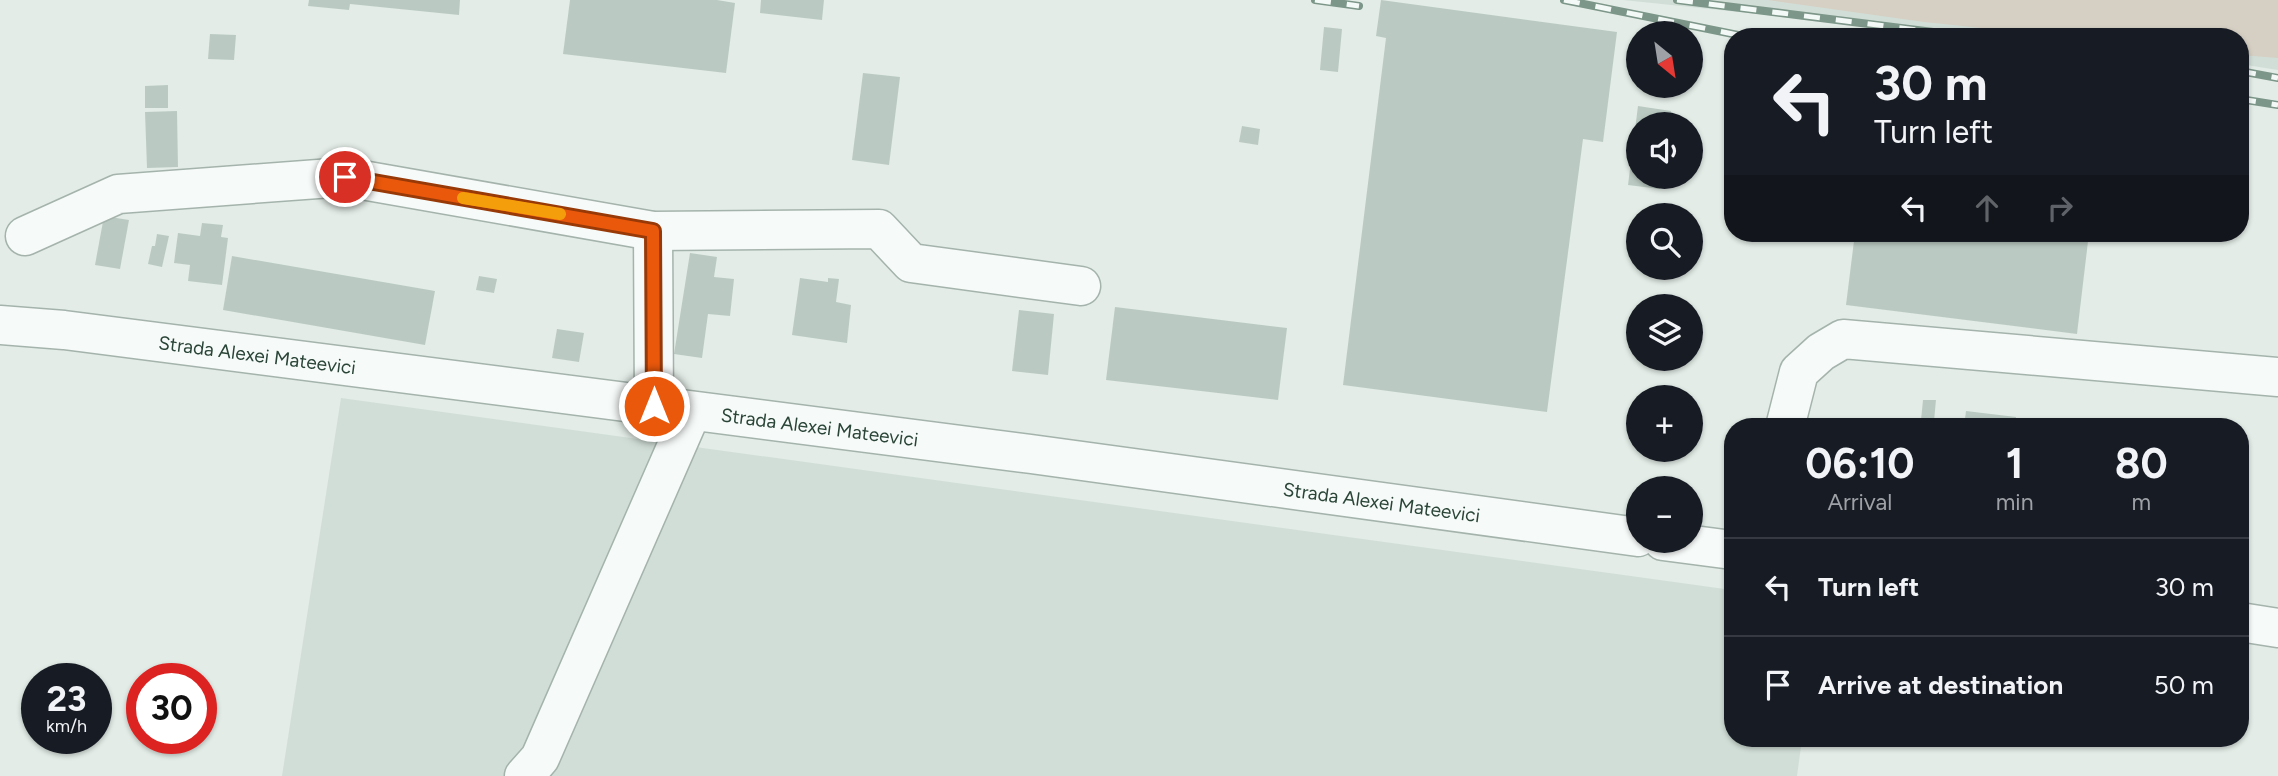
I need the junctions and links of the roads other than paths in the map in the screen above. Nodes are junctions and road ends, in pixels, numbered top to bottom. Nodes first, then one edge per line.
1 (653, 231) junction
2 (25, 236) dead end
3 (1081, 286) dead end
4 (0, 325) edge
5 (2278, 377) edge
6 (654, 406) junction
7 (692, 411) junction
8 (1787, 418) edge
9 (1626, 535) edge
10 (1703, 546) edge
11 (1724, 549) edge
12 (2249, 623) edge
13 (2278, 628) edge
14 (524, 776) edge

1 - 2 street
1 - 3 street
1 - 6 street
4 - 6 street, Strada Alexei Mateevici
5 - 8 street
6 - 7 street, Strada Alexei Mateevici
7 - 9 street, Strada Alexei Mateevici
7 - 14 street
10 - 11 street
12 - 13 street

